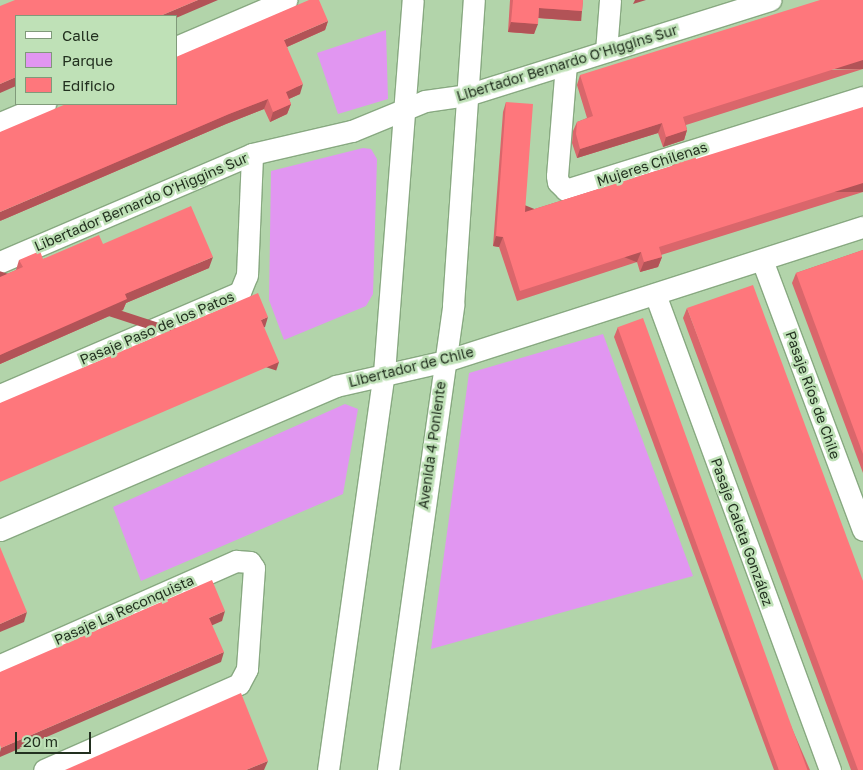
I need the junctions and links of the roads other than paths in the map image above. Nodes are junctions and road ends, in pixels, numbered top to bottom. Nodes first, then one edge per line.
1 (286, 0) edge
2 (413, 0) edge
3 (474, 0) edge
4 (610, 0) edge
5 (771, 0) edge
6 (178, 46) edge
7 (606, 51) junction
8 (566, 64) junction
9 (467, 96) junction
10 (863, 97) edge
11 (43, 105) edge
12 (406, 108) junction
13 (0, 123) edge
14 (252, 154) junction
15 (863, 227) edge
16 (762, 260) junction
17 (0, 262) edge
18 (654, 294) junction
19 (445, 361) junction
20 (384, 373) junction
21 (0, 396) edge
22 (0, 530) edge
23 (863, 530) edge
24 (0, 665) edge
25 (44, 770) edge
26 (328, 770) edge
27 (388, 770) edge
28 (830, 770) edge

1 - 6 street
2 - 12 street
3 - 9 street, Avenida 4 Poniente
4 - 7 street
5 - 7 street, Libertador Bernardo O'Higgins Sur
7 - 8 street, Libertador Bernardo O'Higgins Sur
8 - 9 street, Libertador Bernardo O'Higgins Sur
8 - 10 street, Mujeres Chilenas
9 - 12 street, Libertador Bernardo O'Higgins Sur
9 - 19 street, Avenida 4 Poniente
11 - 13 street
12 - 14 street, Libertador Bernardo O'Higgins Sur
12 - 20 street
14 - 17 street, Libertador Bernardo O'Higgins Sur
14 - 21 street, Pasaje Paso de los Patos
15 - 16 street, Libertador de Chile
16 - 18 street, Libertador de Chile
16 - 23 street, Pasaje Ríos de Chile
18 - 19 street, Libertador de Chile
18 - 28 street, Pasaje Caleta González
19 - 20 street, Libertador de Chile
19 - 27 street, Avenida 4 Poniente
20 - 22 street, Libertador de Chile
20 - 26 street
24 - 25 street, Pasaje La Reconquista

